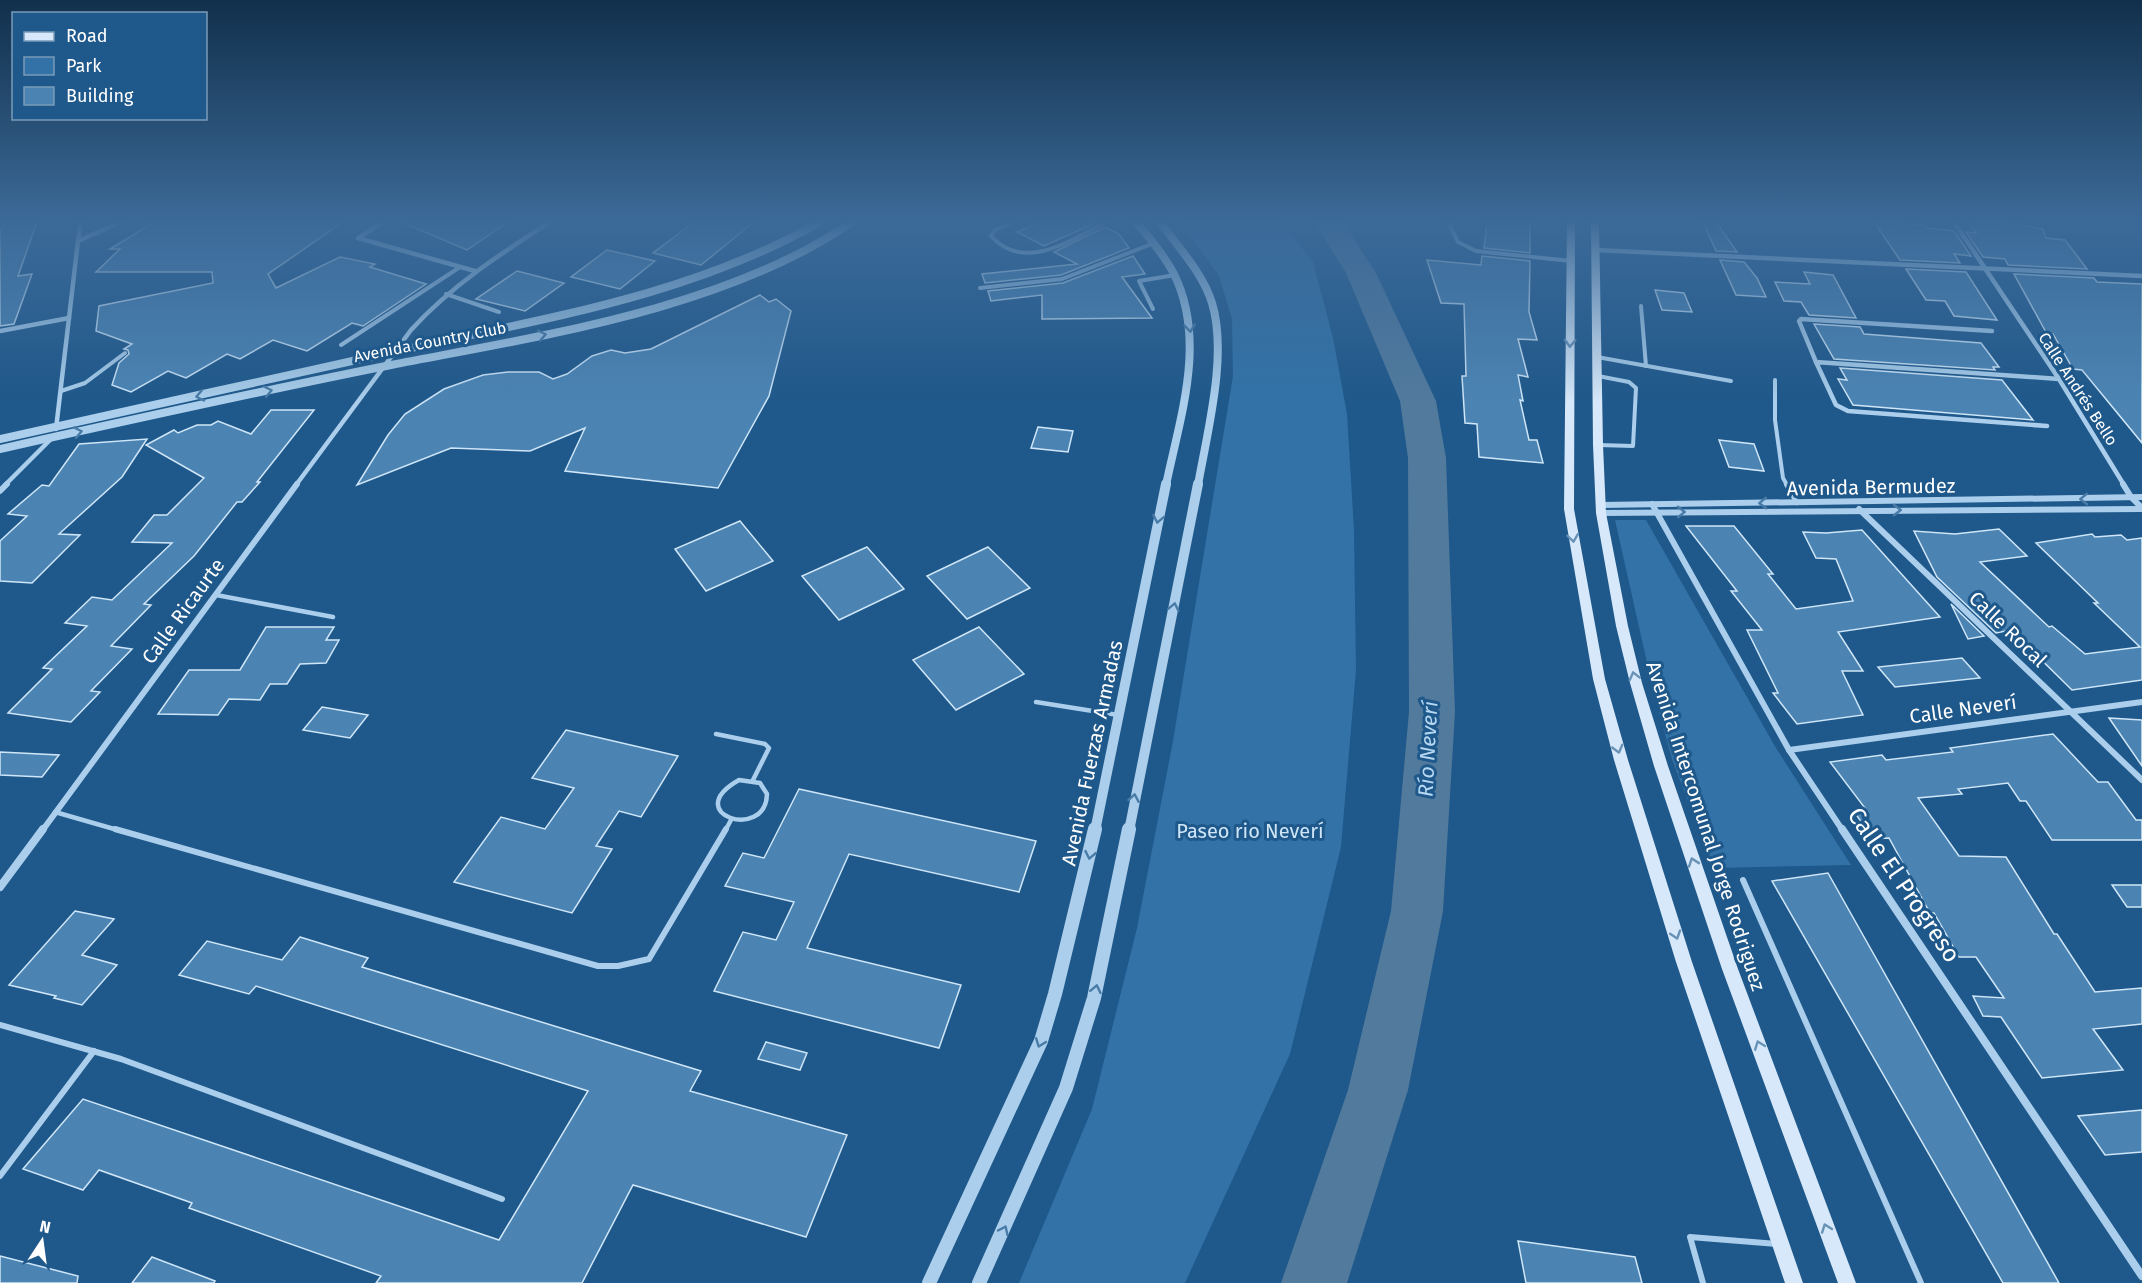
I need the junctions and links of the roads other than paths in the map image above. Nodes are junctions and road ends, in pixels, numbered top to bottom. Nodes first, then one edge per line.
1 (73, 282) edge
2 (437, 282) edge
3 (461, 282) edge
4 (688, 282) edge
5 (734, 282) edge
6 (1036, 282) edge
7 (1139, 282) edge
8 (1178, 282) edge
9 (1201, 282) edge
10 (1571, 282) edge
11 (1596, 282) edge
12 (1992, 282) edge
13 (981, 288) dead end
14 (446, 294) junction
15 (1641, 306) dead end
16 (1153, 309) dead end
17 (499, 312) dead end
18 (69, 318) junction
19 (0, 330) edge
20 (1992, 331) dead end
21 (341, 345) dead end
22 (125, 353) dead end
23 (392, 354) junction
24 (1597, 357) junction
25 (1816, 362) junction
26 (1646, 366) junction
27 (384, 367) junction
28 (1597, 376) junction
29 (2059, 379) junction
30 (1775, 380) dead end
31 (1731, 381) dead end
32 (62, 391) junction
33 (2047, 426) dead end
34 (56, 427) junction
35 (54, 437) junction
36 (0, 439) edge
37 (1598, 445) junction
38 (0, 449) edge
39 (0, 491) edge
40 (2132, 497) junction
41 (2142, 497) edge
42 (1852, 502) junction
43 (1797, 503) junction
44 (1652, 504) junction
45 (1601, 509) junction
46 (2142, 509) edge
47 (1860, 510) junction
48 (1657, 512) junction
49 (216, 595) junction
50 (333, 617) dead end
51 (1036, 702) dead end
52 (2142, 702) edge
53 (2070, 711) junction
54 (1118, 715) junction
55 (716, 734) dead end
56 (1789, 750) junction
57 (753, 780) junction
58 (2142, 780) edge
59 (55, 812) junction
60 (731, 820) junction
61 (1743, 880) dead end
62 (0, 887) edge
63 (0, 1025) edge
64 (94, 1051) junction
65 (0, 1176) edge
66 (502, 1199) dead end
67 (1781, 1244) junction
68 (2142, 1276) edge
69 (929, 1283) edge
70 (979, 1283) edge
71 (1703, 1283) edge
72 (1794, 1283) edge
73 (1847, 1283) edge
74 (1921, 1283) edge

1 - 18 street
2 - 21 lane
3 - 14 street, Calle Ricaurte
4 - 23 street, Avenida Country Club
27 -> 5 street, Avenida Country Club
6 - 13 lane
7 - 16 lane
8 -> 54 street, Avenida Fuerzas Armadas
70 -> 9 street
10 -> 67 main road
11 - 24 main road, Avenida Intercomunal Jorge Rodriguez
12 - 29 street, Calle Andrés Bello
14 - 17 lane
14 - 23 street, Calle Ricaurte
15 - 26 lane
18 - 19 street
18 - 32 street
20 - 25 street
22 - 32 lane
23 - 27 street, Calle Ricaurte
23 -> 34 street, Avenida Country Club
24 - 26 lane
24 - 28 main road, Avenida Intercomunal Jorge Rodriguez
25 - 29 street
25 - 33 street
26 - 31 lane
35 -> 27 street, Avenida Country Club
27 - 49 street, Calle Ricaurte
28 - 37 main road, Avenida Intercomunal Jorge Rodriguez
28 - 37 lane
29 - 40 street, Calle Andrés Bello
30 - 43 lane
32 - 34 street
34 - 35 street
34 - 36 street, Avenida Country Club
35 - 38 street, Avenida Country Club
35 - 39 street
37 - 45 main road, Avenida Intercomunal Jorge Rodriguez
40 - 41 street, Avenida Bermudez
40 -> 42 street, Avenida Bermudez
40 - 46 street, Calle Andrés Bello
42 - 43 street, Avenida Bermudez
42 - 47 street, Calle Rocal
43 -> 44 street, Avenida Bermudez
44 - 45 street, Avenida Bermudez
44 - 48 street, Calle El Progreso
45 - 48 street, Avenida Bermudez
73 -> 45 main road, Avenida Intercomunal Jorge Rodriguez
47 -> 46 street, Avenida Bermudez
48 -> 47 street, Avenida Bermudez
47 - 53 street, Calle Rocal
48 - 56 street, Calle El Progreso
49 - 50 lane
49 - 59 street, Calle Ricaurte
51 - 54 lane
52 - 53 street, Calle Neverí
53 - 56 street, Calle Neverí
53 - 58 street, Calle Rocal
54 -> 69 street, Avenida Fuerzas Armadas
55 - 57 lane
56 - 68 street, Calle El Progreso
57 - 60 lane
57 - 60 lane
59 - 60 lane
59 - 62 street, Calle Ricaurte
61 - 74 lane
63 - 64 lane
64 - 65 lane
64 - 66 lane
67 - 71 lane
67 - 72 main road

